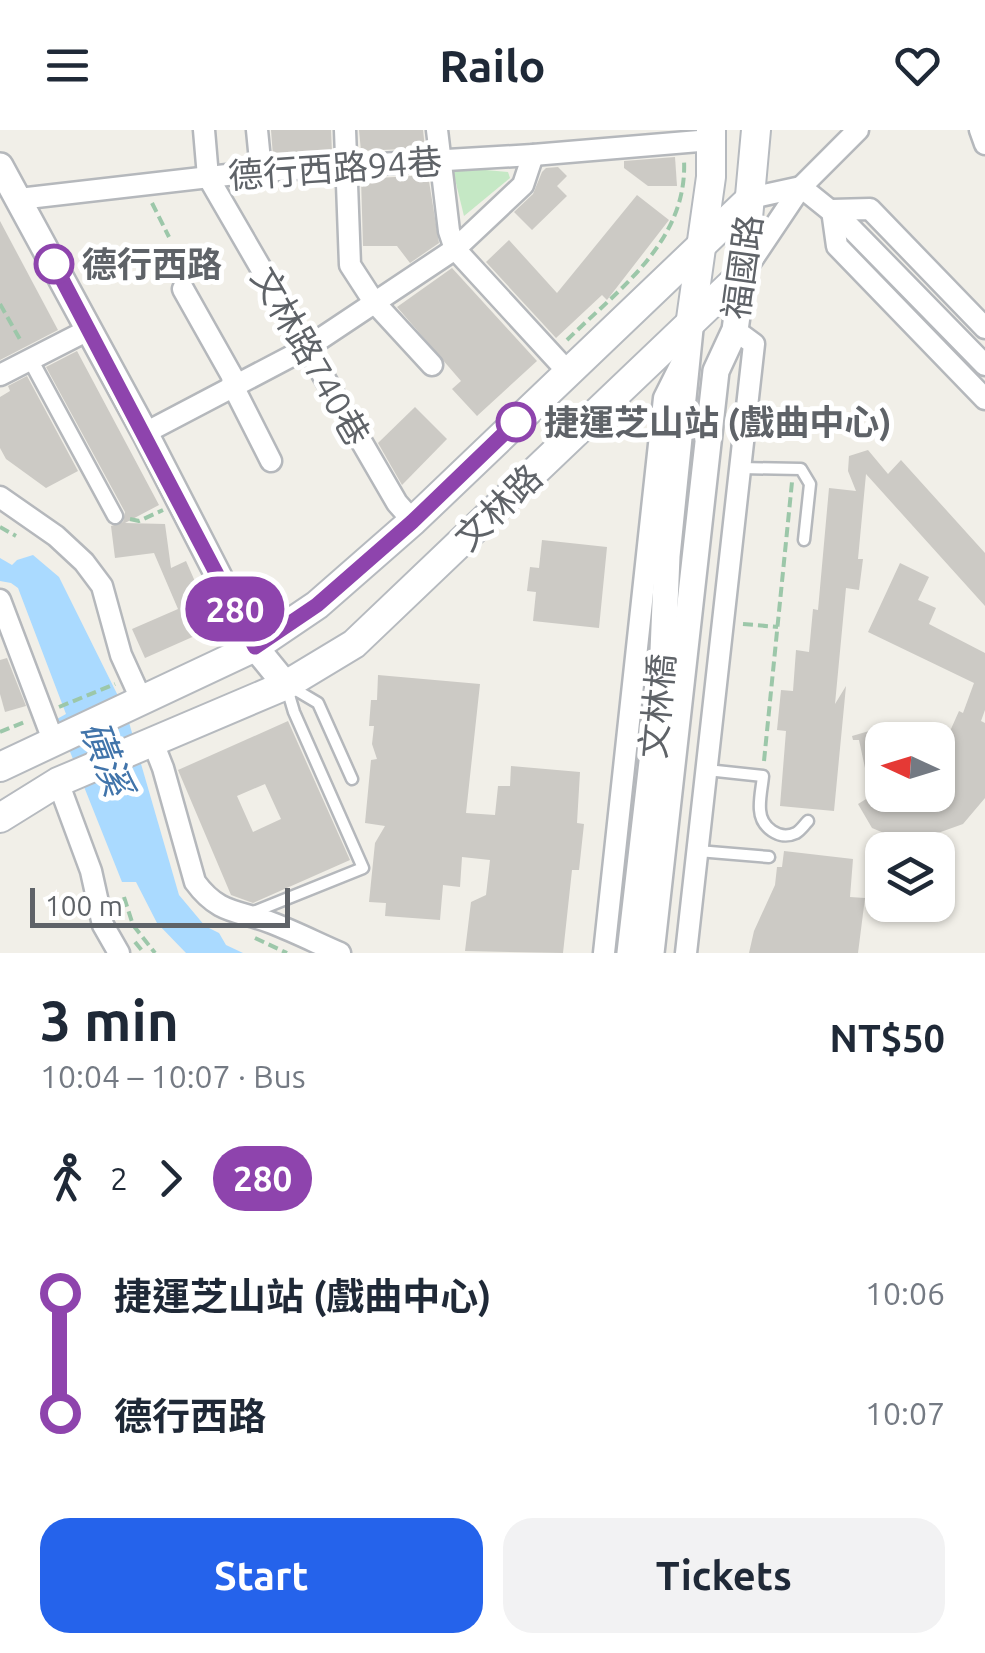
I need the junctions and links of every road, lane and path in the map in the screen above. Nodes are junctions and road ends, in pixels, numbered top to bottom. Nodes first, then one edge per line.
1 (204, 130) edge
2 (257, 130) edge
3 (345, 130) edge
4 (437, 130) edge
5 (756, 130) edge
6 (858, 130) edge
7 (980, 130) edge
8 (702, 137) edge
9 (985, 144) edge
10 (533, 155) junction
11 (439, 161) junction
12 (0, 167) edge
13 (348, 167) junction
14 (261, 171) junction
15 (208, 177) junction
16 (144, 185) junction
17 (801, 187) junction
18 (752, 198) junction
19 (19, 199) junction
20 (832, 210) junction
21 (169, 237) dead end
22 (702, 242) junction
23 (456, 250) junction
24 (743, 273) junction
25 (183, 289) dead end
26 (374, 302) junction
27 (0, 304) edge
28 (691, 319) junction
29 (985, 328) edge
30 (88, 330) junction
31 (735, 330) junction
32 (566, 340) dead end
33 (305, 349) junction
34 (686, 354) junction
35 (30, 360) junction
36 (432, 365) dead end
37 (985, 365) edge
38 (568, 372) junction
39 (0, 375) edge
40 (233, 386) junction
41 (985, 400) edge
42 (144, 434) junction
43 (678, 459) joint
44 (271, 460) dead end
45 (706, 460) joint
46 (740, 468) junction
47 (793, 468) junction
48 (0, 497) edge
49 (180, 503) junction
50 (115, 516) joint
51 (0, 519) edge
52 (412, 522) junction
53 (0, 527) edge
54 (18, 529) dead end
55 (16, 536) dead end
56 (804, 540) dead end
57 (0, 600) edge
58 (722, 622) junction
59 (778, 627) junction
60 (255, 647) junction
61 (286, 684) junction
62 (131, 695) junction
63 (51, 726) junction
64 (0, 732) edge
65 (143, 744) junction
66 (0, 767) edge
67 (706, 770) junction
68 (763, 776) junction
69 (64, 779) junction
70 (352, 780) dead end
71 (0, 818) edge
72 (808, 821) dead end
73 (697, 850) junction
74 (770, 857) dead end
75 (124, 897) dead end
76 (242, 924) junction
77 (119, 953) edge
78 (155, 953) edge
79 (287, 953) edge
80 (340, 953) edge
81 (604, 953) edge
82 (630, 953) edge
83 (650, 953) edge
84 (686, 953) edge

1 - 15 street, 文林路740巷
2 - 14 street
3 - 13 street
4 - 11 street
5 - 18 main road, 福國路
6 - 17 street, 文林路
7 - 9 street
8 - 10 street, 德行西路94巷
8 - 22 main road, 福國路
8 - 32 path
10 - 11 street, 德行西路94巷
10 - 23 street
11 - 13 street, 德行西路94巷
11 - 23 street
12 - 19 street
13 - 14 street, 德行西路94巷
13 - 26 street
14 - 15 street, 德行西路94巷
15 - 16 street, 德行西路94巷
15 - 33 street, 文林路740巷
16 - 19 street, 德行西路94巷
16 - 21 path
17 - 18 street, 文林路
17 - 20 street
17 - 24 street, 文林路
18 - 22 main road, 文林路
18 - 24 main road, 福國路
19 - 30 street
20 - 29 street
20 - 37 street
20 - 41 street
22 - 28 main road, 福國路
22 - 38 main road, 文林路
23 - 26 street
23 - 38 street
24 - 28 main road, 文林路
24 - 31 street, 福國路
25 - 40 street
26 - 33 street
26 - 36 street
27 - 35 path
28 - 34 street, 福國路
28 - 61 main road, 文林路
30 - 35 street
30 - 42 street
31 - 45 street, 福國路
31 - 46 street
33 - 40 street
33 - 52 street, 文林路740巷
34 - 43 street, 福國路
34 - 81 street
35 - 39 street
35 - 50 street
38 - 52 main road, 文林路
40 - 42 street
40 - 44 street
42 - 49 street
43 - 82 street, 文林橋
45 - 83 street, 文林橋
46 - 47 lane
46 - 58 street
47 - 56 lane
47 - 59 path
48 - 62 street
49 - 50 path
49 - 60 street
51 - 54 path
52 - 60 main road, 文林路
53 - 55 path
57 - 63 street
58 - 59 path
58 - 67 street
59 - 68 path
60 - 61 street
60 - 62 main road, 文林路
61 - 65 main road, 文林路
61 - 70 lane
61 - 76 lane
62 - 63 main road, 文林路
62 - 63 path
63 - 64 path
63 - 66 main road, 文林路
65 - 69 main road, 文林路
65 - 76 street
67 - 68 lane
67 - 73 street
68 - 72 lane
69 - 71 main road, 文林路
69 - 77 street
73 - 74 lane
73 - 84 street
75 - 78 path
76 - 79 path
76 - 80 street

